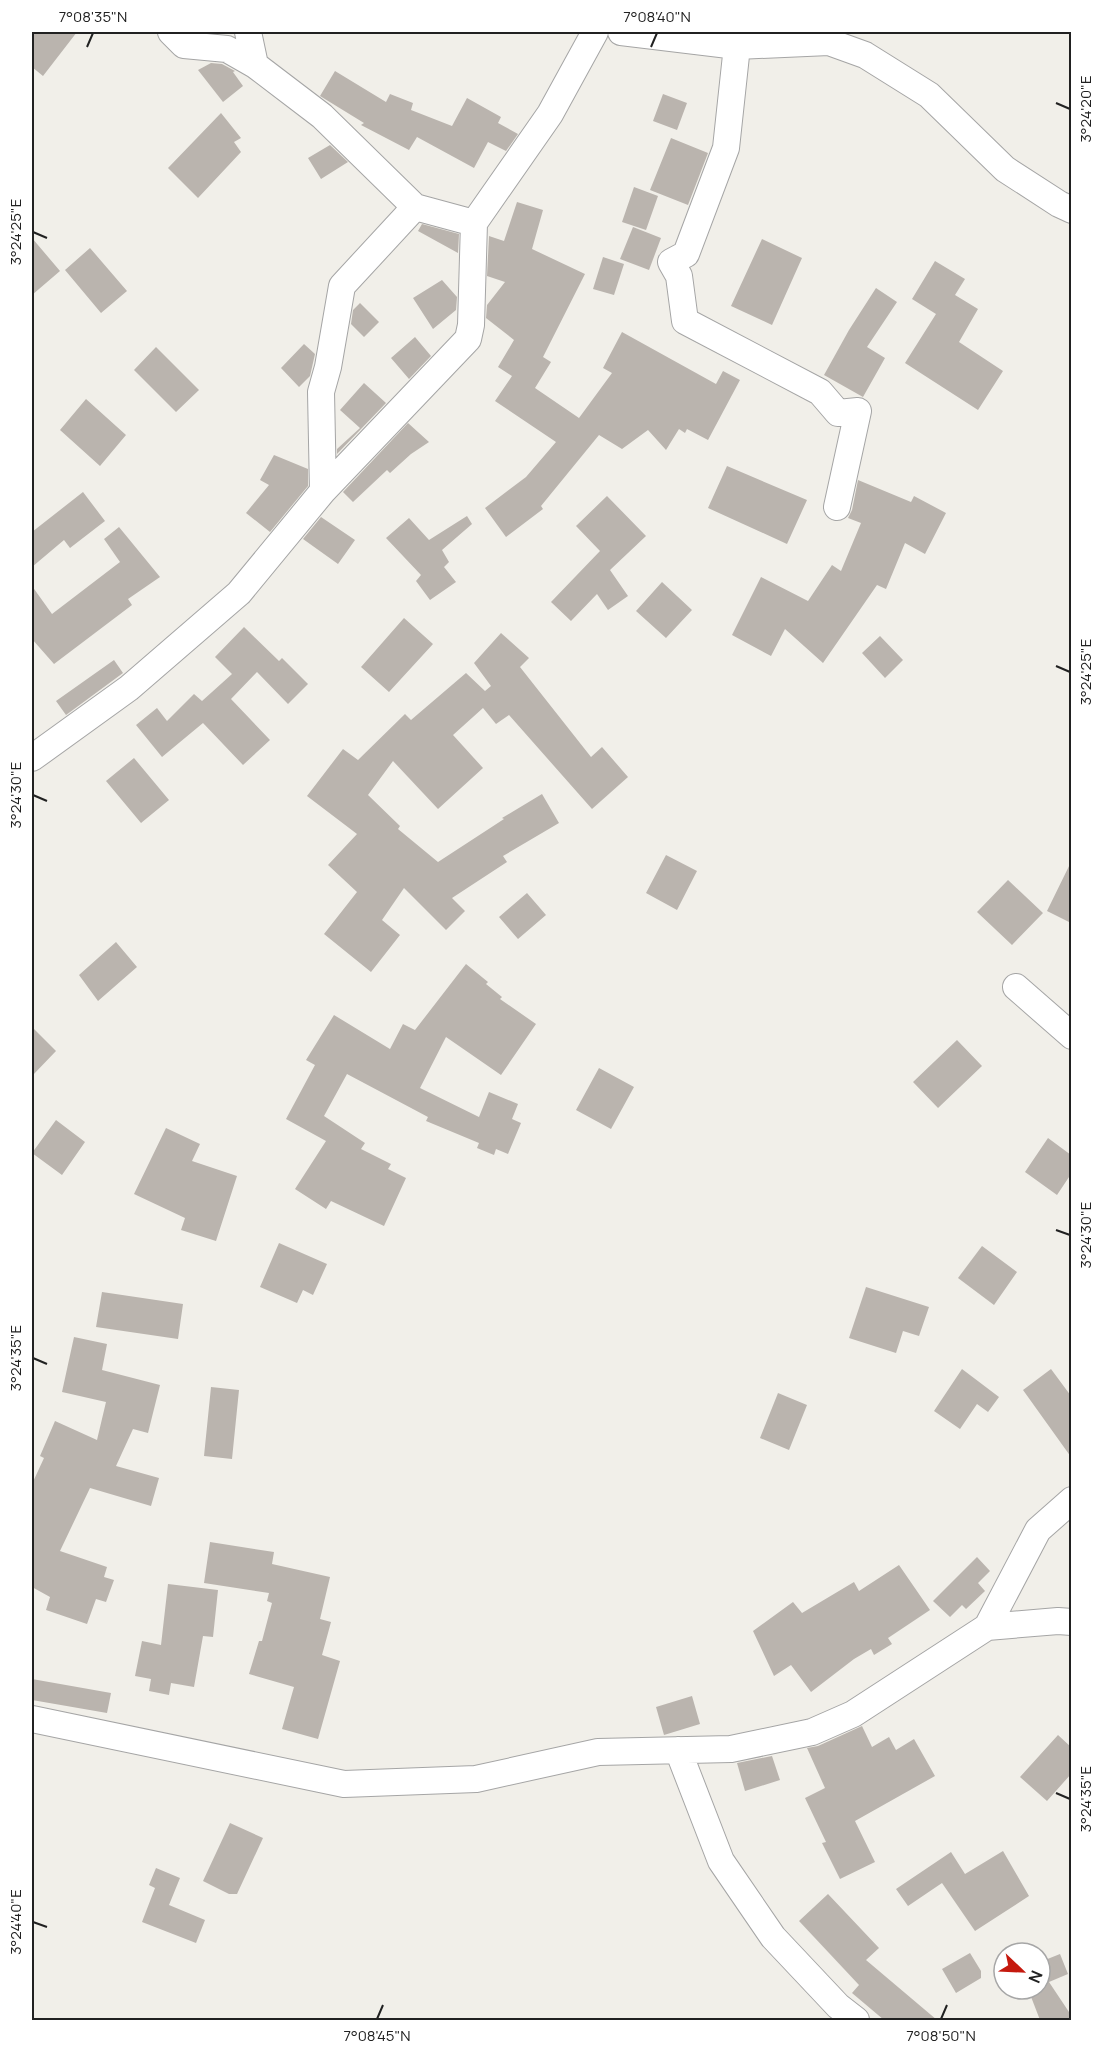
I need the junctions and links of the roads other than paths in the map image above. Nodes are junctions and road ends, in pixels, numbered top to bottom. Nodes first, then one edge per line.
1 (171, 32) edge
2 (248, 32) edge
3 (595, 32) edge
4 (621, 32) edge
5 (737, 46) junction
6 (255, 65) junction
7 (415, 207) junction
8 (1071, 210) edge
9 (474, 223) junction
10 (323, 491) junction
11 (837, 507) dead end
12 (32, 758) edge
13 (1016, 987) dead end
14 (1071, 1036) edge
15 (1071, 1500) edge
16 (1071, 1622) edge
17 (987, 1627) junction
18 (32, 1719) edge
19 (678, 1750) junction
20 (856, 2020) edge

1 - 6 street
2 - 6 street
3 - 9 street
4 - 5 street
5 - 8 street
5 - 11 street
6 - 7 street
7 - 9 street
7 - 10 street
9 - 10 street
10 - 12 street
13 - 14 street
15 - 17 street
16 - 17 street
17 - 19 street
18 - 19 street
19 - 20 street

